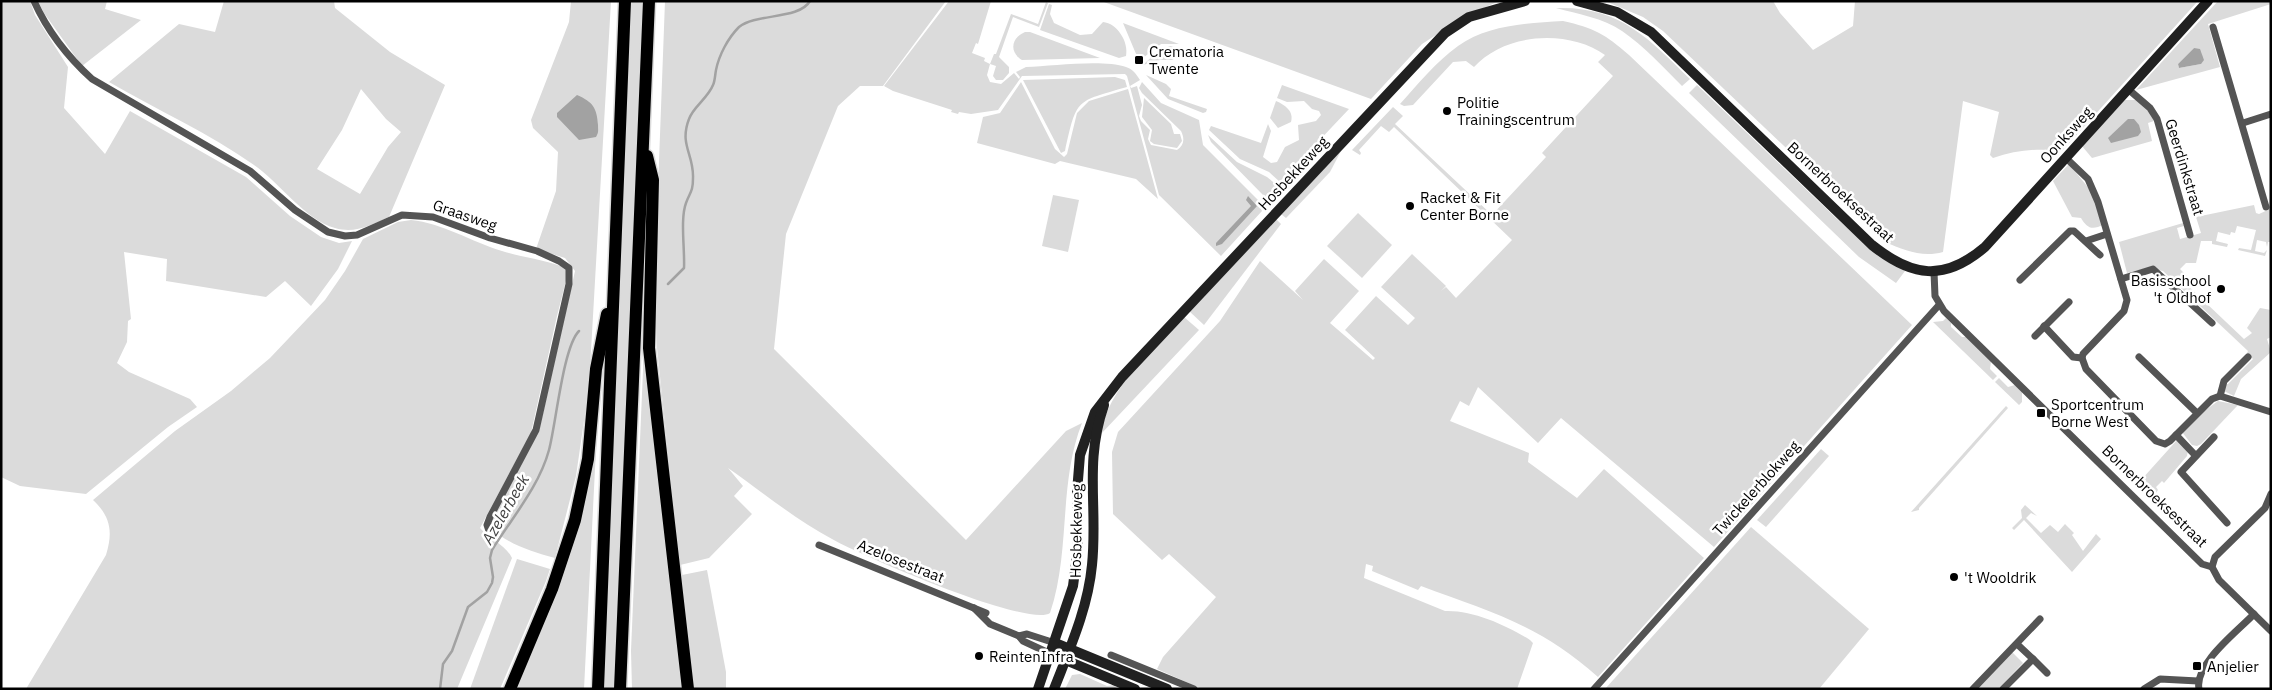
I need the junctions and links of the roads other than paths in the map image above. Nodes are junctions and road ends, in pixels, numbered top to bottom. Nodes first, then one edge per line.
1 (34, 1) edge
2 (625, 1) edge
3 (649, 1) edge
4 (1525, 1) edge
5 (1577, 1) edge
6 (2208, 1) edge
7 (2213, 27) dead end
8 (2128, 88) junction
9 (2271, 114) edge
10 (2243, 123) junction
11 (643, 136) junction
12 (2066, 158) junction
13 (2266, 207) dead end
14 (2107, 234) junction
15 (2190, 235) dead end
16 (2086, 241) junction
17 (2100, 255) dead end
18 (1934, 272) junction
19 (614, 274) junction
20 (2121, 279) junction
21 (2020, 280) dead end
22 (2069, 302) dead end
23 (1939, 305) junction
24 (2212, 323) dead end
25 (2044, 326) junction
26 (2035, 336) dead end
27 (2138, 357) dead end
28 (2248, 357) dead end
29 (2082, 358) junction
30 (2220, 396) junction
31 (1106, 399) junction
32 (2271, 412) edge
33 (2197, 413) junction
34 (2176, 435) junction
35 (2214, 438) dead end
36 (2196, 455) junction
37 (2271, 494) edge
38 (2268, 509) edge
39 (2227, 523) dead end
40 (490, 534) dead end
41 (819, 545) dead end
42 (2212, 567) junction
43 (972, 606) junction
44 (986, 612) dead end
45 (2254, 614) junction
46 (2040, 619) dead end
47 (2271, 631) edge
48 (1019, 636) junction
49 (1055, 643) junction
50 (2017, 644) junction
51 (1069, 648) junction
52 (1051, 654) junction
53 (1111, 655) dead end
54 (2032, 659) junction
55 (1065, 660) junction
56 (2047, 673) dead end
57 (1131, 674) junction
58 (2198, 680) junction
59 (1131, 687) edge
60 (510, 689) edge
61 (598, 689) edge
62 (620, 689) edge
63 (688, 689) edge
64 (1038, 689) edge
65 (1054, 689) edge
66 (1167, 689) edge
67 (1194, 689) edge
68 (1594, 689) edge
69 (1973, 689) edge
70 (2003, 689) edge
71 (2144, 689) edge
72 (2199, 689) edge

1 - 40 street, Graasweg
2 - 19 highway
3 - 11 highway
4 - 31 main road, Hosbekkeweg
5 - 18 main road, Bornerbroeksestraat
6 - 8 main road, Oonksweg
7 - 10 street
8 - 12 main road, Oonksweg
8 - 15 street, Geerdinkstraat
9 - 10 street
10 - 13 street
11 - 62 highway
11 - 63 highway
12 - 14 street
12 - 18 main road, Oonksweg
14 - 16 street
14 - 20 street
16 - 17 street
16 - 21 street
18 - 23 street
19 - 60 highway
19 - 61 highway
20 - 24 street
20 - 29 street
22 - 25 street
23 - 42 street, Bornerbroeksestraat
23 - 68 street, Twickelerblokweg
25 - 26 street
25 - 29 street
27 - 33 street
28 - 30 street
29 - 34 street
30 - 32 street
30 - 33 street
31 - 49 main road, Hosbekkeweg
31 - 51 main road, Hosbekkeweg
33 - 34 street
34 - 36 street
35 - 36 street
36 - 39 street
37 - 38 street
38 - 42 street
41 - 43 street, Azelosestraat
42 - 45 street, Bornerbroeksestraat
43 - 44 street, Azelosestraat
43 - 48 street, Azelosestraat
45 - 47 street, Bornerbroeksestraat
45 - 58 street
46 - 50 street
48 - 49 street, Azelosestraat
48 - 52 street, Azelosestraat
49 - 51 main road, Azelosestraat
49 - 52 main road, Hosbekkeweg
50 - 54 street
50 - 69 street
51 - 55 main road, Hosbekkeweg
51 - 57 main road, Azelosestraat
52 - 55 main road, Azelosestraat
52 - 64 main road, Hosbekkeweg
53 - 67 street
54 - 56 street
54 - 70 street
55 - 59 main road, Azelosestraat
55 - 65 main road, Hosbekkeweg
57 - 59 main road, Azelosestraat
57 - 66 main road, Azelosestraat
58 - 71 street
58 - 72 street

